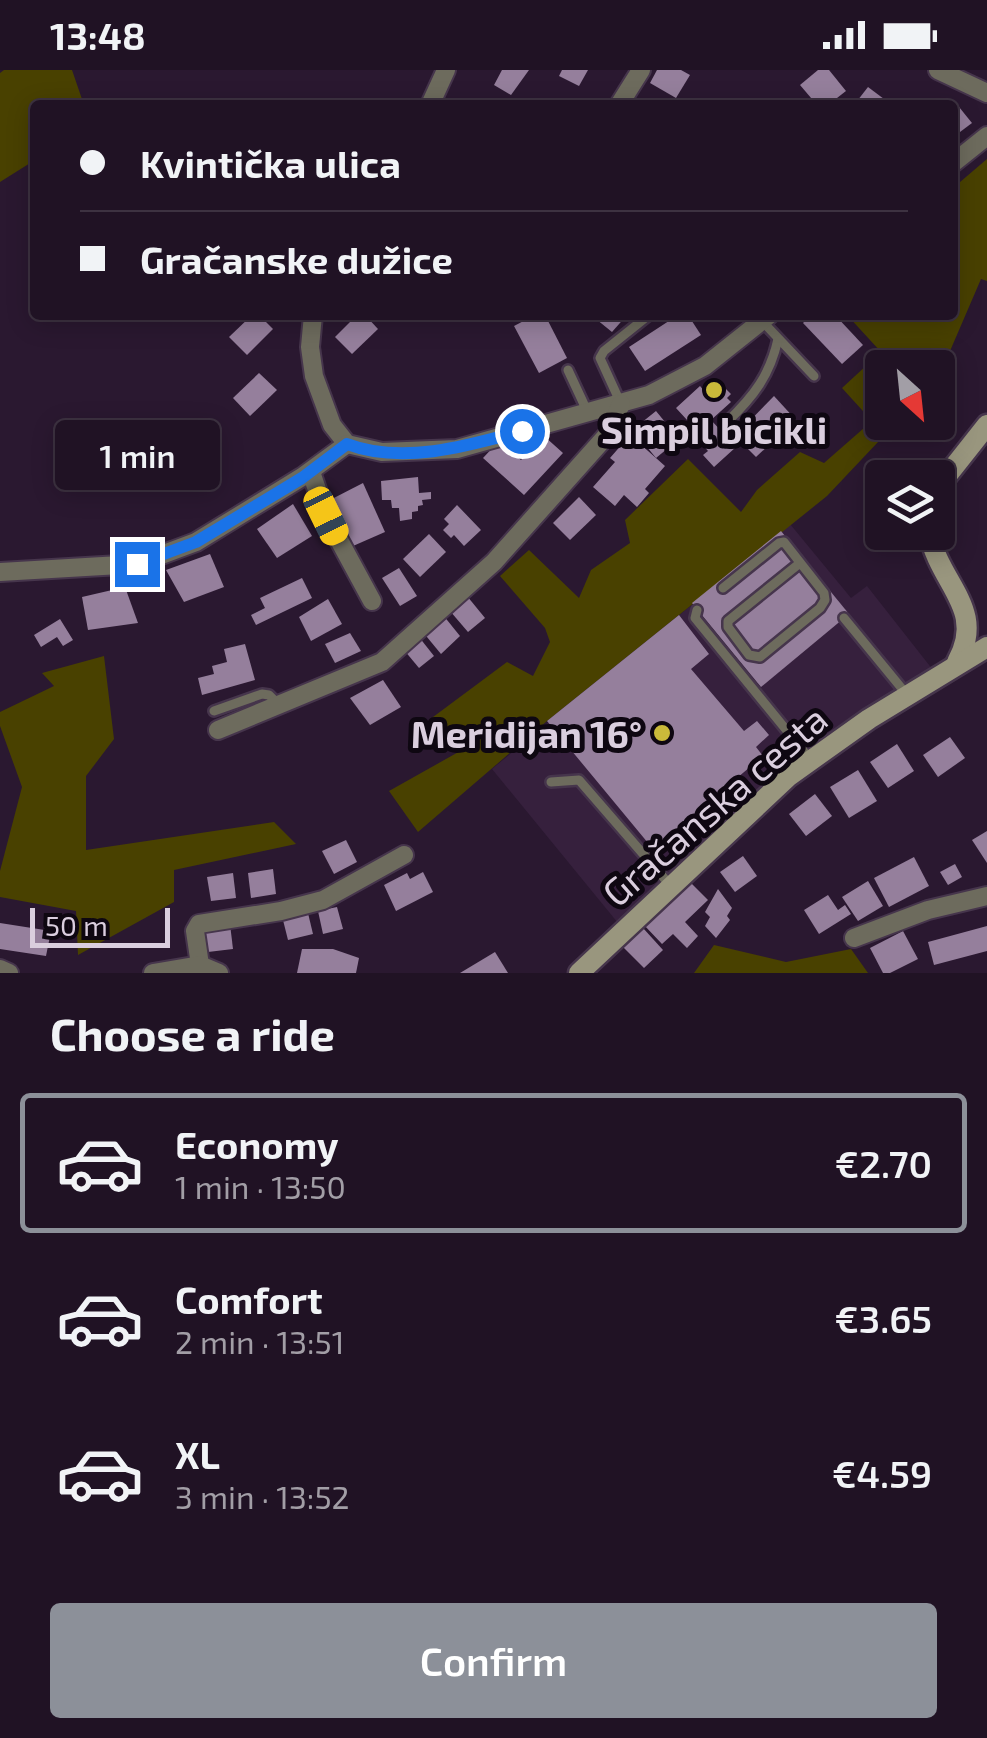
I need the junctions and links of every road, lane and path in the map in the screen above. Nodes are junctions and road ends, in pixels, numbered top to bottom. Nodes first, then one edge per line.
1 (446, 70) edge
2 (641, 70) edge
3 (938, 70) edge
4 (987, 93) edge
5 (432, 100) edge
6 (622, 100) edge
7 (987, 136) edge
8 (958, 159) edge
9 (313, 320) edge
10 (643, 320) edge
11 (763, 320) edge
12 (767, 320) edge
13 (778, 339) junction
14 (568, 370) dead end
15 (814, 376) dead end
16 (621, 404) junction
17 (588, 413) junction
18 (728, 422) dead end
19 (987, 426) edge
20 (347, 444) junction
21 (955, 466) edge
22 (311, 472) junction
23 (934, 550) edge
24 (800, 563) junction
25 (0, 572) edge
26 (723, 588) dead end
27 (372, 601) dead end
28 (968, 607) junction
29 (698, 610) dead end
30 (844, 618) dead end
31 (987, 624) edge
32 (987, 647) edge
33 (953, 668) junction
34 (908, 696) junction
35 (216, 720) dead end
36 (810, 759) junction
37 (550, 782) dead end
38 (404, 855) dead end
39 (670, 885) junction
40 (987, 896) edge
41 (854, 938) dead end
42 (200, 965) junction
43 (0, 969) edge
44 (9, 973) edge
45 (152, 973) edge
46 (219, 973) edge
47 (579, 973) edge

1 - 5 street
2 - 6 street
3 - 4 street
7 - 8 street
9 - 20 street
10 - 16 lane
11 - 16 street
12 - 13 lane
13 - 15 lane
13 - 18 lane
14 - 17 lane
16 - 17 street
16 - 35 street
17 - 20 street
19 - 21 main road
20 - 22 street
22 - 25 street
22 - 27 street
23 - 28 main road
24 - 24 lane
24 - 26 lane
28 - 31 main road
28 - 33 main road
29 - 36 lane
30 - 34 lane
32 - 33 main road, Gračanska cesta
33 - 34 main road, Gračanska cesta
34 - 36 main road, Gračanska cesta
36 - 39 main road, Gračanska cesta
37 - 39 lane
38 - 42 street
39 - 47 main road, Gračanska cesta
40 - 41 street
42 - 45 street
42 - 46 street
43 - 44 street

